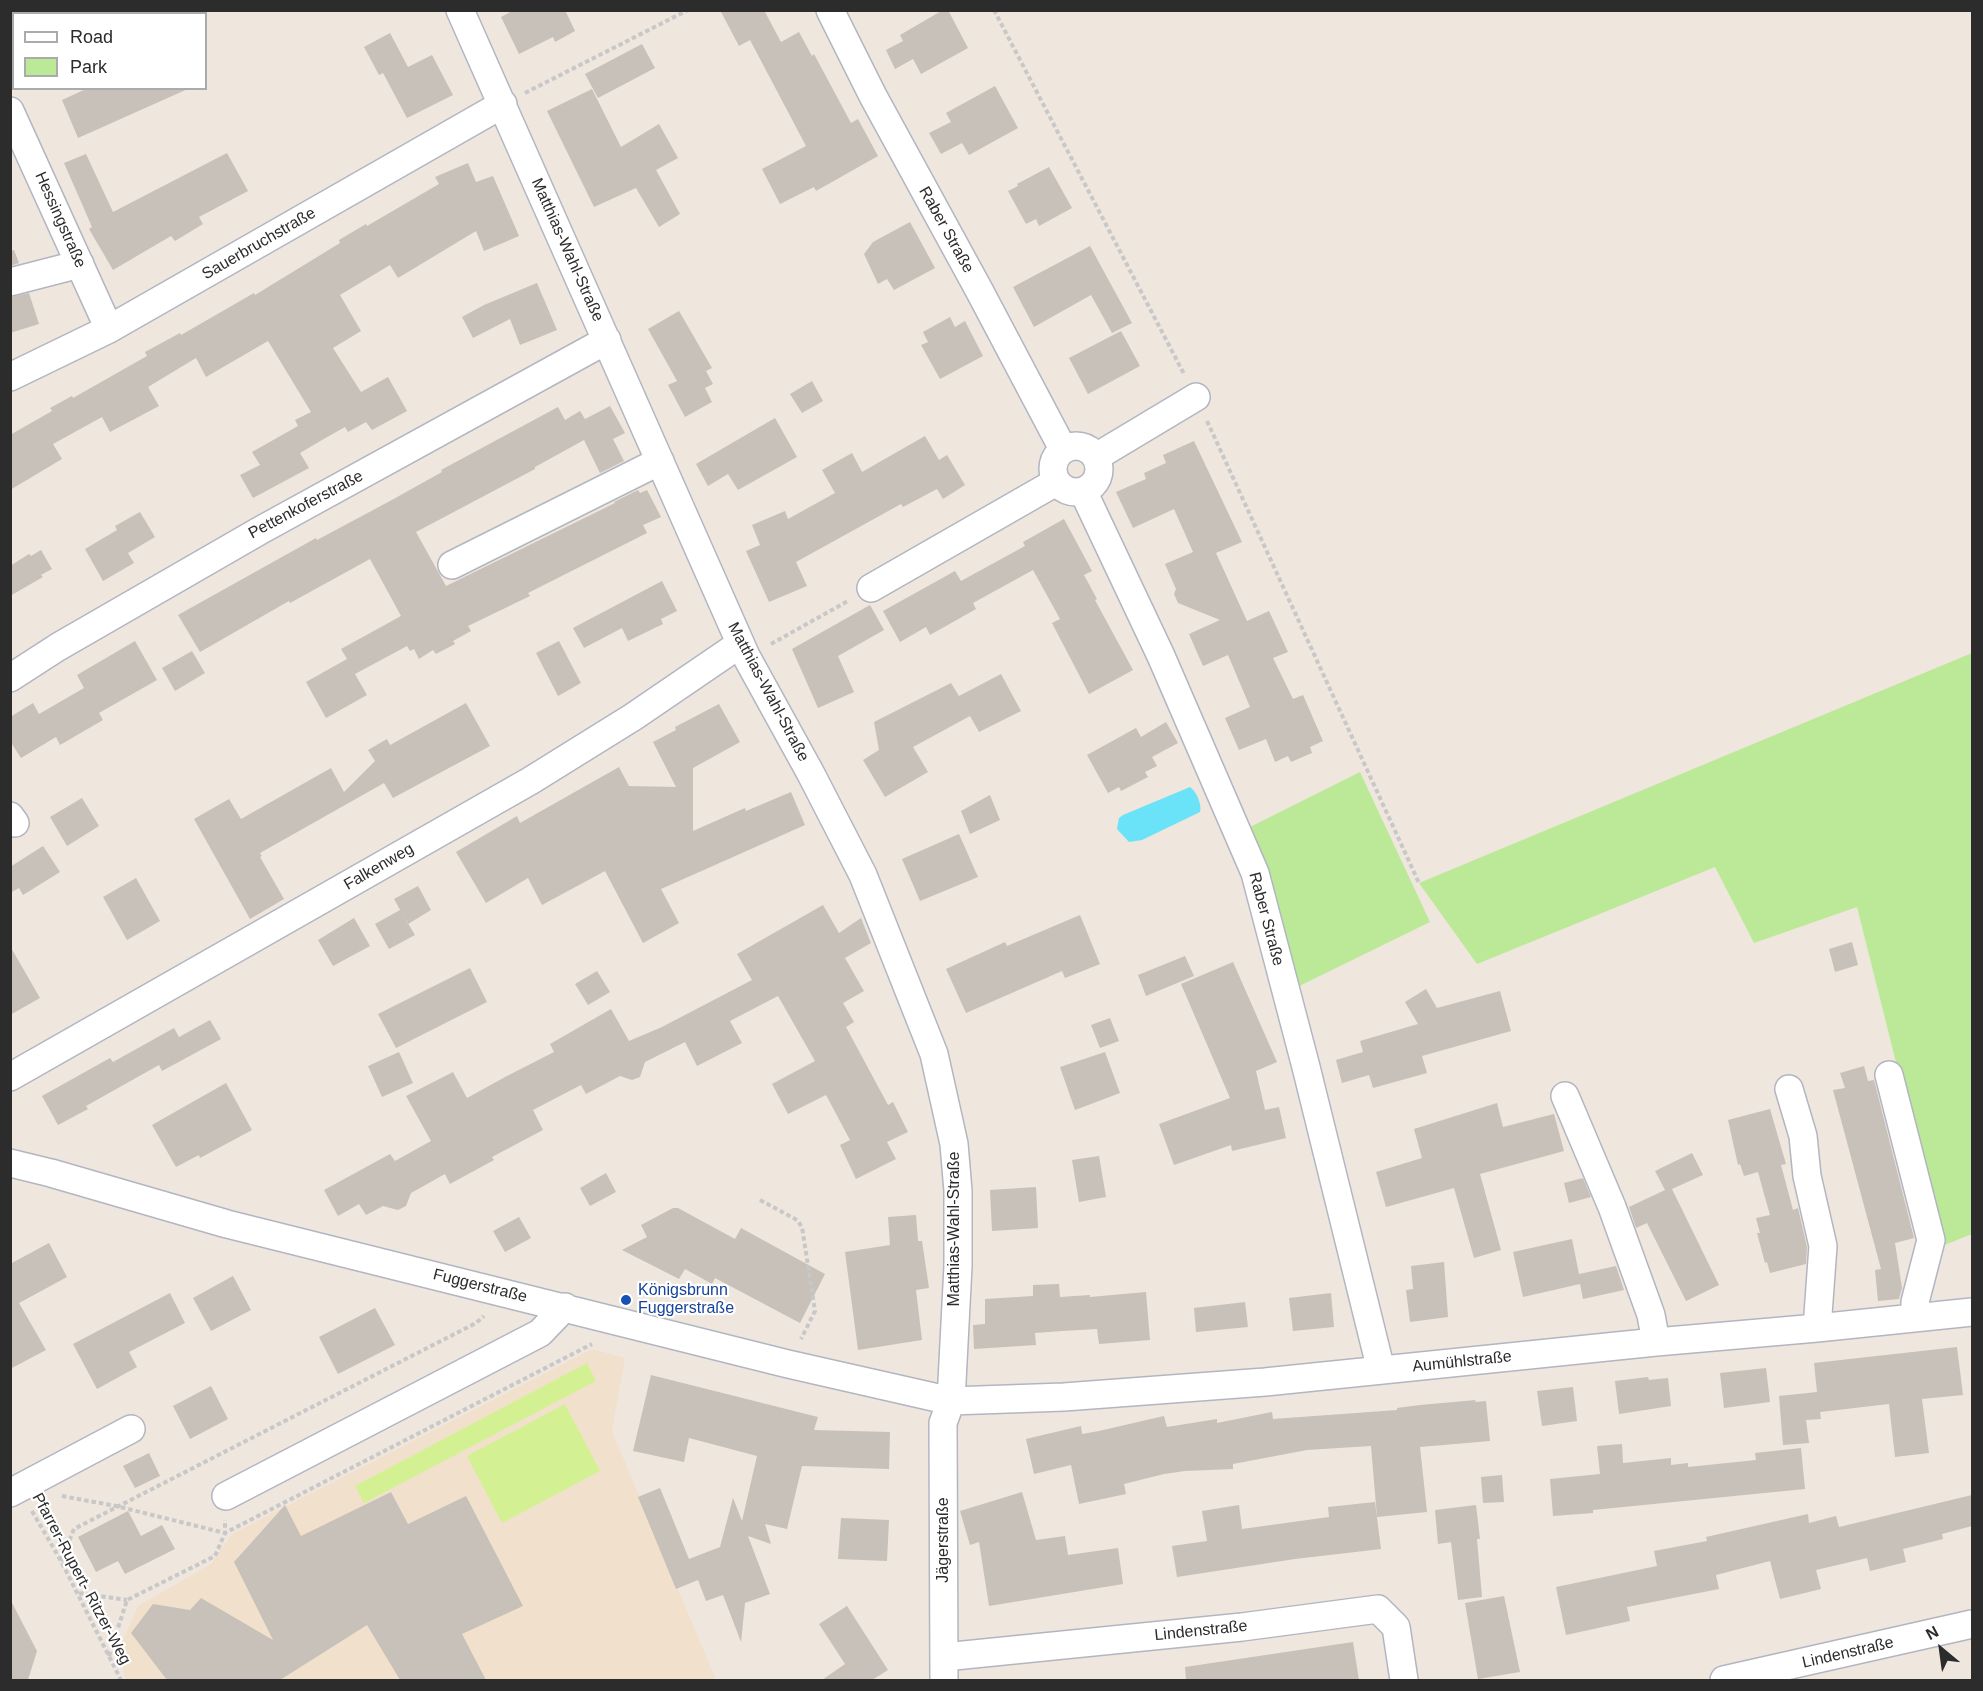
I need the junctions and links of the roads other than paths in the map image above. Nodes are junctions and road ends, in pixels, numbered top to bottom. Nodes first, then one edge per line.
1 (460, 10) edge
2 (831, 10) edge
3 (502, 104) junction
4 (10, 111) edge
5 (80, 264) junction
6 (10, 282) edge
7 (110, 329) junction
8 (607, 340) junction
9 (10, 377) edge
10 (1196, 397) road end
11 (1063, 449) junction
12 (1096, 457) junction
13 (660, 461) junction
14 (1056, 482) junction
15 (1083, 491) junction
16 (452, 565) dead end
17 (871, 588) road end
18 (743, 650) junction
19 (10, 678) edge
20 (1889, 1075) dead end
21 (10, 1077) edge
22 (1789, 1089) dead end
23 (1565, 1096) dead end
24 (10, 1163) edge
25 (565, 1307) junction
26 (1972, 1312) edge
27 (1915, 1317) junction
28 (1817, 1328) junction
29 (1656, 1342) junction
30 (1381, 1370) junction
31 (951, 1401) junction
32 (131, 1429) dead end
33 (15, 1491) edge
34 (226, 1496) road end
35 (1972, 1624) edge
36 (944, 1669) edge
37 (1404, 1680) edge
38 (1726, 1680) edge

1 - 3 street, Matthias-Wahl-Straße
2 - 11 street, Raber Straße
3 - 7 street, Sauerbruchstraße
3 - 8 street, Matthias-Wahl-Straße
4 - 5 street, Hessingstraße
5 - 6 street
5 - 7 street, Hessingstraße
7 - 9 street, Sauerbruchstraße
8 - 13 street, Matthias-Wahl-Straße
8 - 19 street, Pettenkoferstraße
10 - 12 street
11 - 12 street
11 - 14 street
12 - 15 street
13 - 16 street
13 - 18 street, Matthias-Wahl-Straße
14 - 15 street
14 - 17 street
15 - 30 street, Raber Straße
18 - 21 street, Falkenweg
18 - 31 street, Matthias-Wahl-Straße
20 - 27 street
22 - 28 street
23 - 29 street
24 - 25 street, Fuggerstraße
25 - 31 street, Fuggerstraße
25 - 34 street
26 - 27 street, Aumühlstraße
27 - 28 street, Aumühlstraße
28 - 29 street, Aumühlstraße
29 - 30 street, Aumühlstraße
30 - 31 street, Aumühlstraße
31 - 36 street, Jägerstraße
32 - 33 street
35 - 38 street, Lindenstraße
36 - 37 street, Lindenstraße

